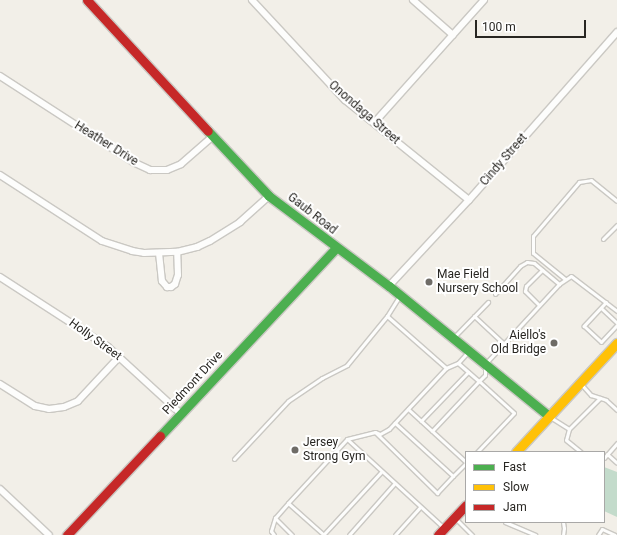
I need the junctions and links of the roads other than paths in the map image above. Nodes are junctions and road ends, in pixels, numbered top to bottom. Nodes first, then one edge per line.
1 (87, 0) edge
2 (252, 0) edge
3 (413, 0) edge
4 (484, 0) edge
5 (617, 32) edge
6 (453, 35) junction
7 (0, 76) edge
8 (374, 123) junction
9 (213, 136) junction
10 (0, 175) edge
11 (269, 196) junction
12 (469, 200) junction
13 (617, 201) edge
14 (617, 225) edge
15 (603, 239) dead end
16 (336, 248) junction
17 (178, 252) junction
18 (159, 253) junction
19 (542, 270) junction
20 (0, 277) edge
21 (565, 280) junction
22 (559, 284) junction
23 (389, 286) junction
24 (495, 294) dead end
25 (400, 295) junction
26 (488, 302) dead end
27 (606, 302) junction
28 (539, 305) junction
29 (601, 308) junction
30 (617, 311) edge
31 (387, 316) junction
32 (474, 316) junction
33 (617, 324) edge
34 (453, 338) junction
35 (617, 343) edge
36 (504, 344) junction
37 (468, 351) junction
38 (119, 357) junction
39 (458, 363) junction
40 (485, 364) junction
41 (446, 368) junction
42 (468, 372) junction
43 (479, 381) junction
44 (580, 383) junction
45 (0, 384) edge
46 (600, 398) junction
47 (408, 409) junction
48 (617, 410) edge
49 (181, 414) junction
50 (549, 416) junction
51 (421, 421) junction
52 (395, 423) junction
53 (569, 429) junction
54 (432, 431) junction
55 (375, 432) junction
56 (347, 439) junction
57 (617, 443) edge
58 (478, 451) edge
59 (517, 451) edge
60 (580, 451) edge
61 (607, 454) junction
62 (605, 457) edge
63 (234, 459) dead end
64 (465, 462) edge
65 (617, 463) edge
66 (465, 464) edge
67 (381, 472) junction
68 (453, 476) junction
69 (394, 484) junction
70 (0, 489) edge
71 (288, 503) junction
72 (465, 506) edge
73 (420, 507) junction
74 (275, 518) junction
75 (454, 518) junction
76 (507, 523) edge
77 (563, 523) edge
78 (442, 532) edge
79 (49, 535) edge
80 (67, 535) edge
81 (274, 535) edge
82 (292, 535) edge
83 (324, 535) edge
84 (348, 535) edge
85 (395, 535) edge
86 (472, 535) edge
87 (535, 535) edge
88 (563, 535) edge
89 (598, 535) edge
90 (615, 535) edge

1 - 9 street, Gaub Road
2 - 8 street, Onondaga Street
3 - 6 street
4 - 6 street
5 - 12 street, Cindy Street
6 - 8 street
7 - 9 street, Heather Drive
8 - 12 street, Onondaga Street
9 - 11 street, Gaub Road
10 - 18 street
11 - 16 street, Gaub Road
11 - 17 street
12 - 23 street, Cindy Street
13 - 21 lane
14 - 15 lane
16 - 23 street, Gaub Road
16 - 49 street, Piedmont Drive
17 - 18 street
17 - 18 street
19 - 22 lane
19 - 24 lane
19 - 28 lane
20 - 38 street, Holly Street
21 - 22 lane
21 - 27 lane
22 - 28 lane
23 - 25 street, Gaub Road
25 - 31 lane
25 - 34 street, Gaub Road
26 - 32 lane
27 - 29 lane
27 - 30 lane
28 - 36 lane
29 - 33 lane
29 - 33 lane
31 - 41 lane
31 - 63 lane
32 - 34 lane
32 - 36 lane
34 - 37 street, Gaub Road
35 - 44 street
36 - 40 lane
37 - 39 lane
37 - 40 street, Gaub Road
38 - 45 street
38 - 49 street, Holly Street
39 - 41 lane
39 - 42 lane
40 - 43 lane
40 - 50 street, Gaub Road
41 - 47 lane
42 - 43 lane
42 - 51 lane
43 - 54 lane
43 - 58 lane
44 - 46 lane
44 - 50 street
46 - 48 lane
46 - 53 lane
47 - 51 lane
47 - 52 lane
49 - 80 street, Piedmont Drive
50 - 53 lane
50 - 59 street
51 - 54 lane
52 - 55 lane
52 - 68 lane
53 - 60 lane
54 - 64 lane
55 - 56 lane
55 - 68 lane
56 - 67 lane
56 - 71 lane
57 - 61 lane
61 - 62 lane
61 - 65 lane
66 - 68 lane
67 - 69 lane
67 - 83 lane
69 - 73 lane
69 - 84 lane
70 - 79 street
71 - 74 lane
71 - 83 lane
72 - 75 street
73 - 78 lane
73 - 85 lane
74 - 81 lane
74 - 82 lane
75 - 78 street
75 - 86 lane
76 - 87 lane
77 - 88 lane
89 - 90 lane

